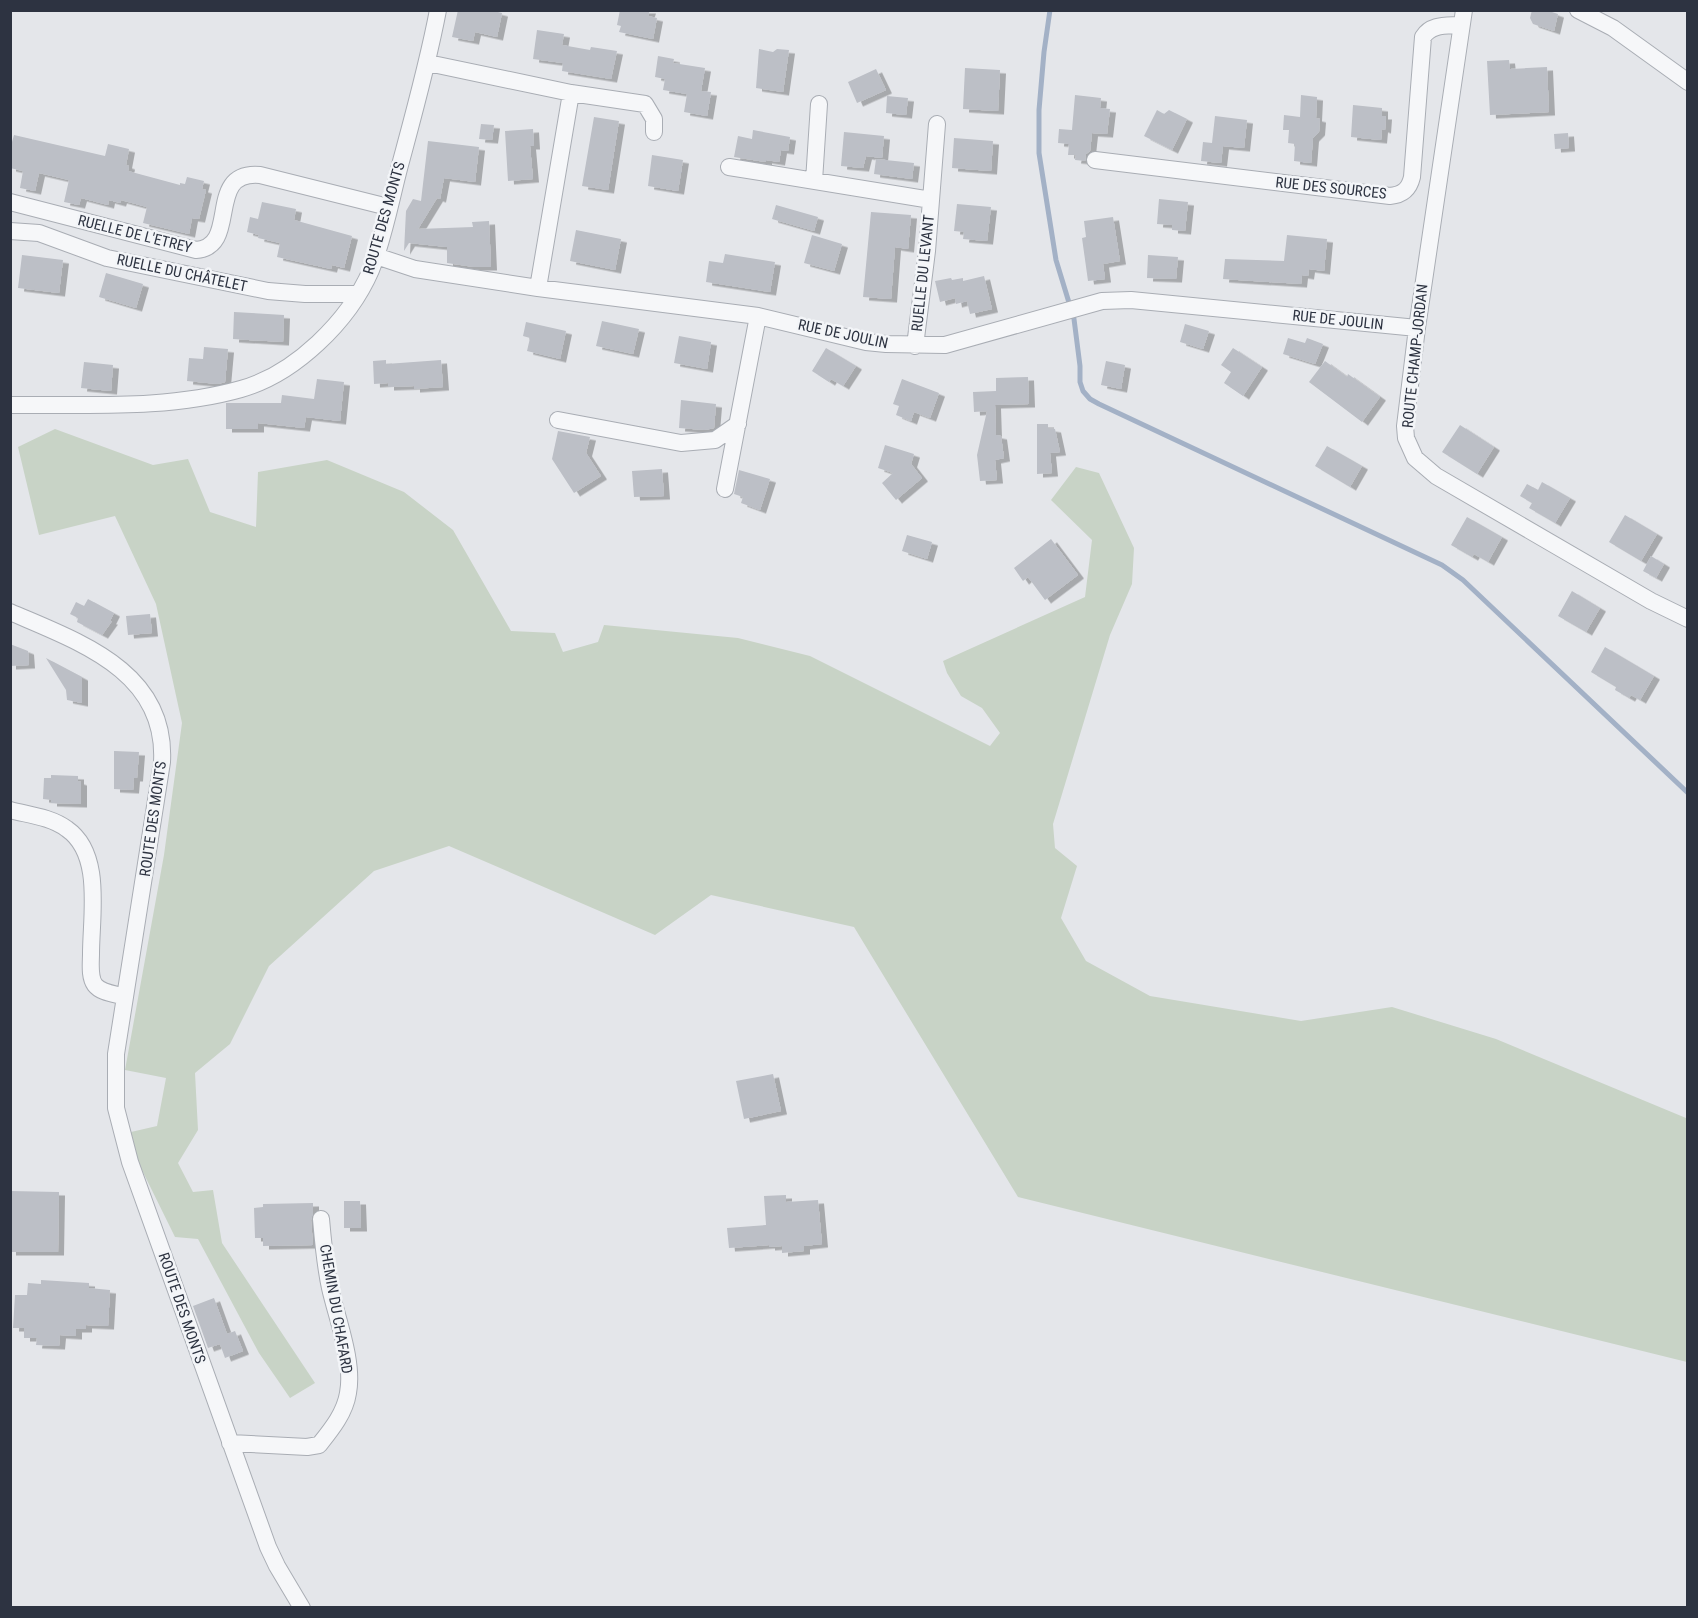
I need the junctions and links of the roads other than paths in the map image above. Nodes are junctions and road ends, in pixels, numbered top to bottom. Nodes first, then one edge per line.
1 (438, 10) edge
2 (1578, 10) edge
3 (1462, 18) edge
4 (428, 63) junction
5 (1688, 82) edge
6 (571, 93) junction
7 (819, 104) dead end
8 (938, 124) dead end
9 (654, 132) dead end
10 (1095, 160) dead end
11 (729, 167) dead end
12 (814, 181) junction
13 (931, 200) junction
14 (10, 202) edge
15 (388, 207) junction
16 (10, 231) edge
17 (376, 256) junction
18 (537, 288) junction
19 (358, 294) junction
20 (758, 316) junction
21 (1417, 328) junction
22 (915, 346) junction
23 (10, 405) edge
24 (558, 420) dead end
25 (738, 424) junction
26 (725, 489) dead end
27 (10, 612) edge
28 (1688, 619) edge
29 (10, 810) edge
30 (125, 997) junction
31 (321, 1219) dead end
32 (230, 1443) junction
33 (302, 1608) edge

1 - 4 street, ROUTE DES MONTS
2 - 5 street
3 - 10 street, RUE DES SOURCES
3 - 21 street, ROUTE CHAMP-JORDAN
4 - 6 street
4 - 15 street, ROUTE DES MONTS
6 - 9 street
6 - 18 street
7 - 12 street
8 - 13 street, RUELLE DU LEVANT
11 - 12 street, RUELLE DU LEVANT
12 - 13 street, RUELLE DU LEVANT
13 - 22 street, RUELLE DU LEVANT
14 - 15 street, RUELLE DE L'ETREY
15 - 17 street, ROUTE DES MONTS
16 - 19 street, RUELLE DU CHÂTELET
17 - 18 street, RUE DE JOULIN
17 - 19 street, ROUTE DES MONTS
18 - 20 street, RUE DE JOULIN
19 - 23 street, ROUTE DES MONTS
20 - 22 street, RUE DE JOULIN
20 - 25 street
21 - 22 street, RUE DE JOULIN
21 - 28 street, ROUTE CHAMP-JORDAN
24 - 25 street
25 - 26 street
27 - 30 street, ROUTE DES MONTS
29 - 30 street
30 - 32 street, ROUTE DES MONTS
31 - 32 street, CHEMIN DU CHAFARD
32 - 33 street, ROUTE DES MONTS

